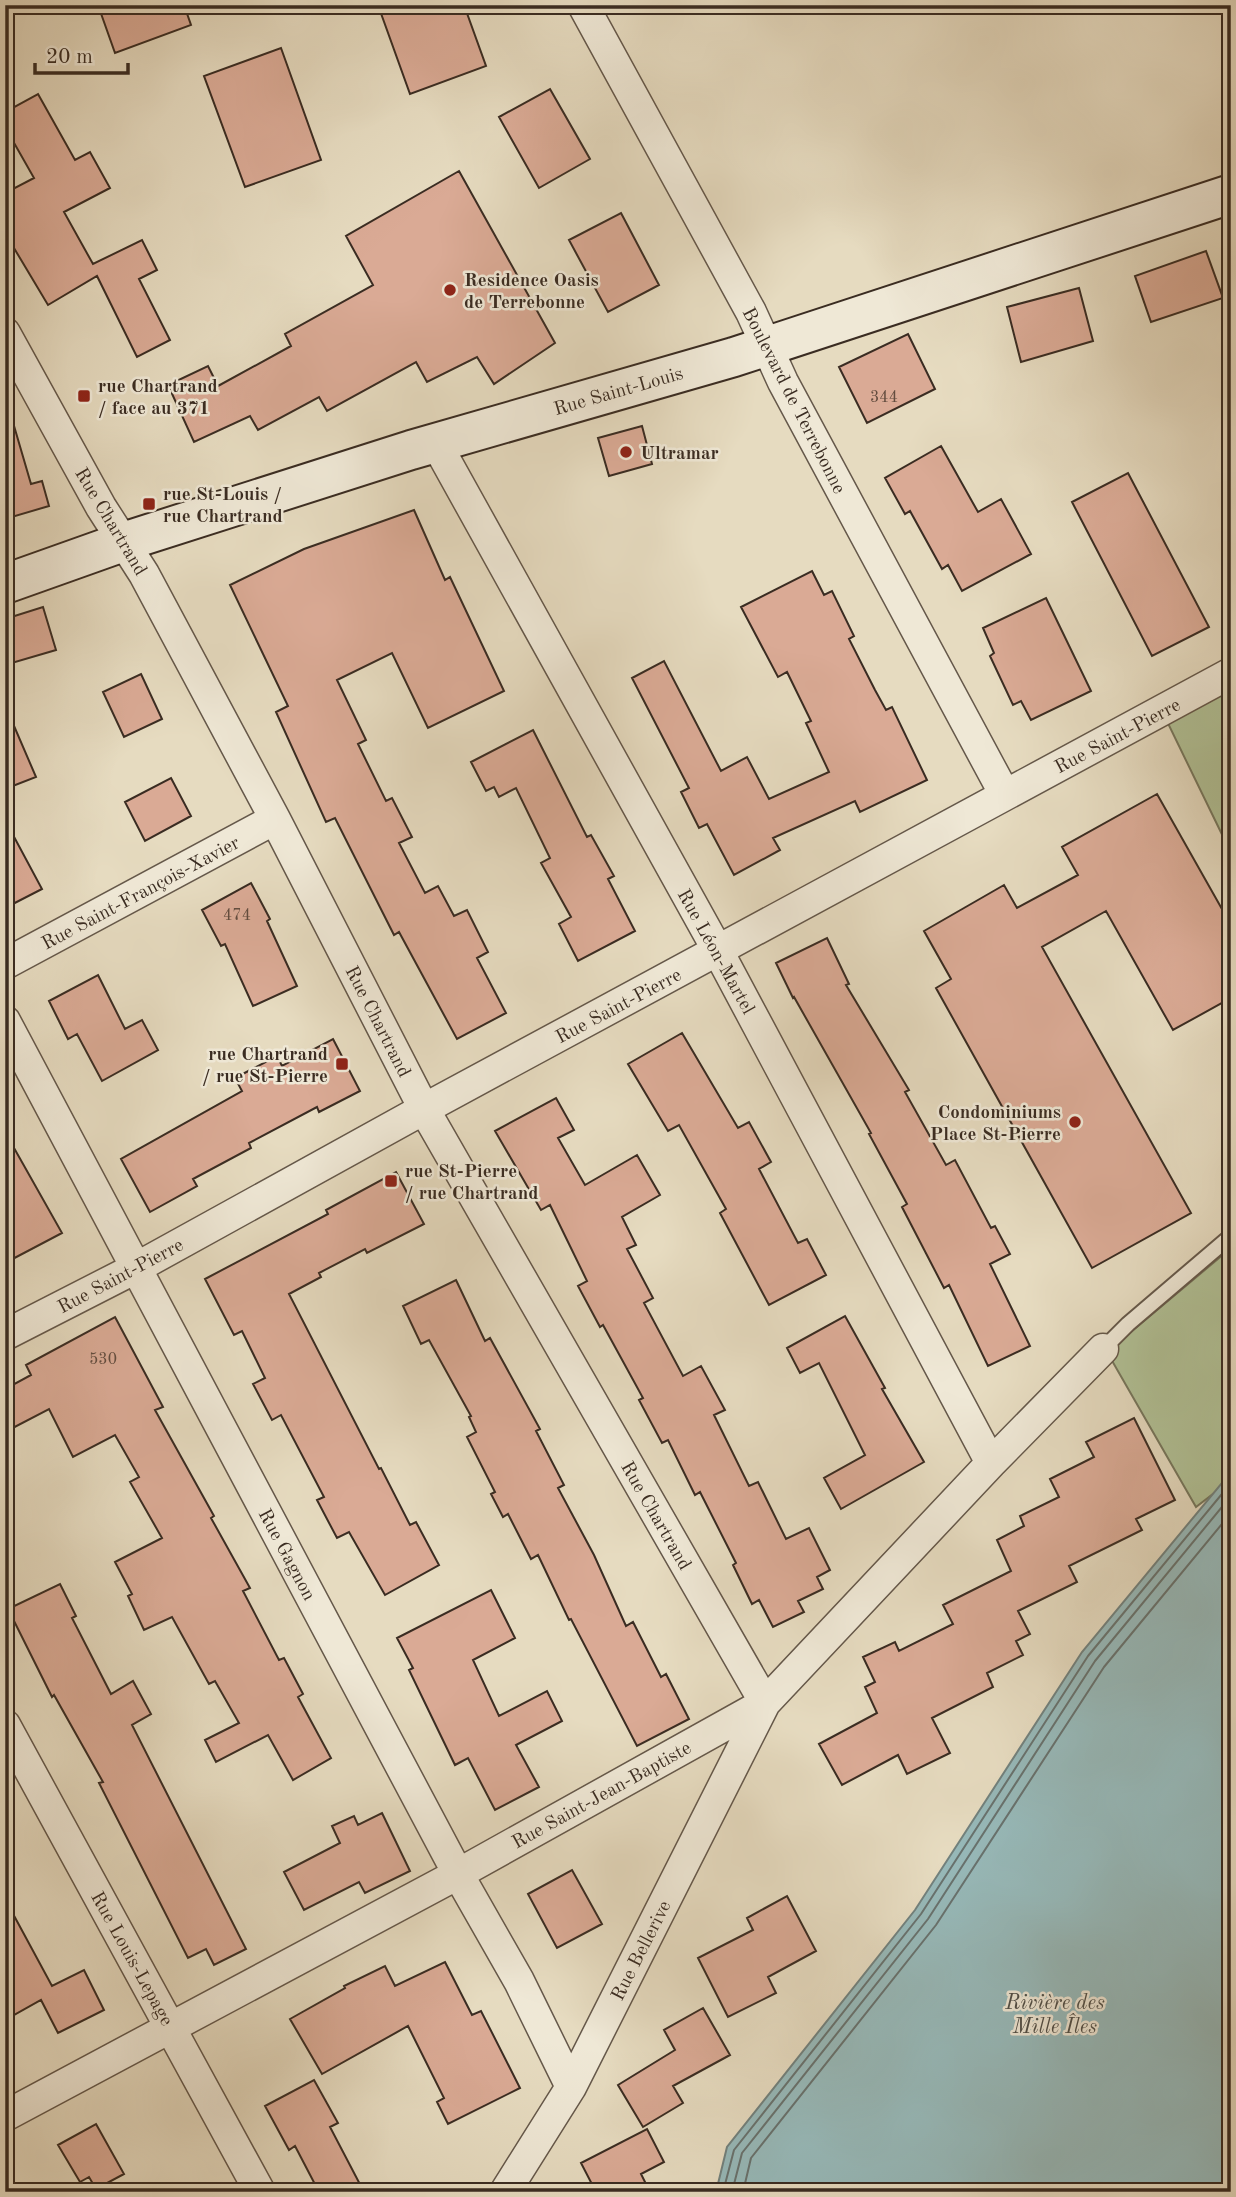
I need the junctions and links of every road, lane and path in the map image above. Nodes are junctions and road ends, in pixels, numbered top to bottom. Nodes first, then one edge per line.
1 (583, 5) edge
2 (1231, 194) edge
3 (5, 333) edge
4 (766, 346) junction
5 (436, 443) junction
6 (123, 542) junction
7 (5, 584) edge
8 (1231, 673) edge
9 (1005, 795) junction
10 (275, 819) junction
11 (718, 951) junction
12 (5, 964) edge
13 (5, 1021) edge
14 (424, 1109) junction
15 (1231, 1236) edge
16 (135, 1268) junction
17 (5, 1335) edge
18 (1103, 1349) joint
19 (991, 1463) junction
20 (765, 1703) junction
21 (5, 1725) edge
22 (458, 1874) junction
23 (171, 2027) junction
24 (571, 2087) junction
25 (5, 2116) edge
26 (260, 2192) edge
27 (505, 2192) edge

1 - 4 street, Boulevard de Terrebonne
2 - 4 main road, Rue Saint-Louis
3 - 6 street, Rue Chartrand
4 - 5 main road, Rue Saint-Louis
4 - 9 street, Boulevard de Terrebonne
5 - 6 main road, Rue Saint-Louis
5 - 11 street, Rue Léon-Martel
6 - 7 main road, Rue Saint-Louis
6 - 10 street, Rue Chartrand
8 - 9 street, Rue Saint-Pierre
9 - 11 street, Rue Saint-Pierre
10 - 12 street, Rue Saint-François-Xavier
10 - 14 street, Rue Chartrand
11 - 14 street, Rue Saint-Pierre
11 - 19 street, Rue Léon-Martel
13 - 16 street, Rue Gagnon
14 - 16 street, Rue Saint-Pierre
14 - 20 street, Rue Chartrand
15 - 18 lane
16 - 17 street, Rue Saint-Pierre
16 - 22 street, Rue Gagnon
18 - 19 street, Rue Saint-Jean-Baptiste
19 - 20 street, Rue Saint-Jean-Baptiste
20 - 22 street, Rue Saint-Jean-Baptiste
20 - 24 street, Rue Bellerive
21 - 23 street, Rue Louis-Lepage
22 - 23 street, Rue Saint-Jean-Baptiste
22 - 24 street, Rue Gagnon
23 - 25 street, Rue Saint-Jean-Baptiste
23 - 26 street, Rue Louis-Lepage
24 - 27 street, Rue Bellerive

